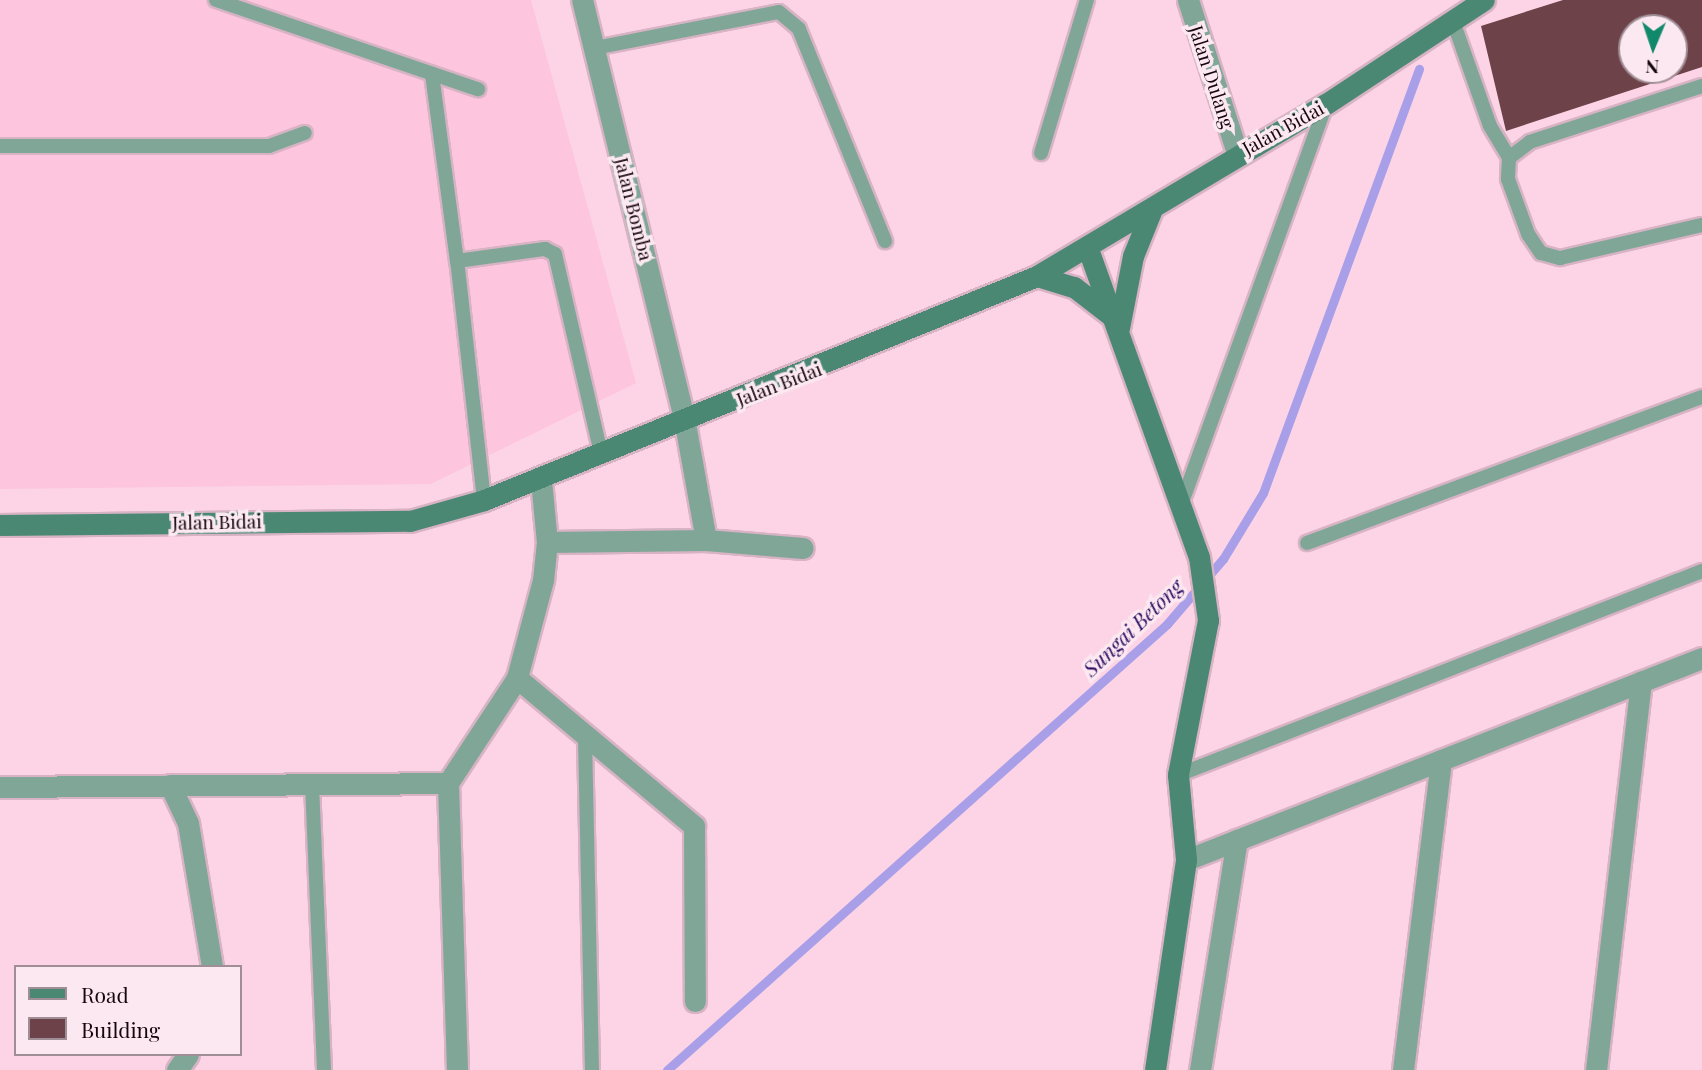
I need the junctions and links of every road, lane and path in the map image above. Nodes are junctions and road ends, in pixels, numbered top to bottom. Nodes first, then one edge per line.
1 (216, 0) edge
2 (582, 0) edge
3 (1087, 0) edge
4 (1188, 0) edge
5 (1484, 0) edge
6 (1453, 21) junction
7 (595, 48) junction
8 (432, 74) junction
9 (1702, 86) edge
10 (478, 89) dead end
11 (1326, 104) junction
12 (305, 133) dead end
13 (0, 146) edge
14 (1041, 153) dead end
15 (1237, 153) junction
16 (1509, 159) junction
17 (1152, 209) junction
18 (1702, 225) edge
19 (885, 241) dead end
20 (1088, 248) junction
21 (457, 261) junction
22 (1037, 276) junction
23 (1117, 324) junction
24 (1701, 400) edge
25 (684, 418) junction
26 (601, 454) junction
27 (541, 480) junction
28 (484, 500) junction
29 (1181, 505) junction
30 (0, 525) edge
31 (706, 540) junction
32 (547, 542) junction
33 (1307, 542) dead end
34 (803, 548) dead end
35 (1702, 571) edge
36 (1702, 658) edge
37 (517, 678) junction
38 (1641, 682) junction
39 (585, 737) junction
40 (1441, 760) junction
41 (1178, 775) junction
42 (448, 783) junction
43 (312, 784) junction
44 (170, 785) junction
45 (0, 787) edge
46 (1237, 840) junction
47 (1186, 860) junction
48 (212, 965) edge
49 (695, 1001) dead end
50 (324, 1070) edge
51 (457, 1070) edge
52 (592, 1070) edge
53 (1154, 1070) edge
54 (1200, 1070) edge
55 (1403, 1070) edge
56 (1596, 1070) edge

1 - 8 lane
2 - 7 street, Jalan Bomba
3 - 14 lane
4 - 15 street, Jalan Dulang
5 - 6 street, Jalan Bidai
6 - 11 street, Jalan Bidai
6 - 16 lane
7 - 19 lane
7 - 25 street, Jalan Bomba
8 - 10 lane
8 - 21 lane
9 - 16 lane
11 - 15 street, Jalan Bidai
11 - 29 lane
12 - 13 lane
15 - 17 street, Jalan Bidai
16 - 18 lane
17 - 20 street, Jalan Bidai
17 - 23 street
20 - 22 street, Jalan Bidai
20 - 23 street
21 - 26 lane
21 - 28 lane
22 - 23 street
22 - 25 street, Jalan Bidai
23 - 29 street
24 - 33 lane
25 - 26 street, Jalan Bidai
25 - 31 street, Jalan Bomba
26 - 27 street, Jalan Bidai
27 - 28 street, Jalan Bidai
27 - 32 street
28 - 30 street, Jalan Bidai
29 - 41 street
31 - 32 street
31 - 34 street
32 - 37 street
35 - 41 lane
36 - 38 street
37 - 39 street
37 - 42 street
38 - 40 street
38 - 56 street
39 - 49 street
39 - 52 lane
40 - 46 street
40 - 55 street
41 - 47 street
42 - 43 street
42 - 51 street
43 - 44 street
43 - 50 lane
44 - 45 street
44 - 48 street
46 - 47 street
46 - 54 street
47 - 53 street

